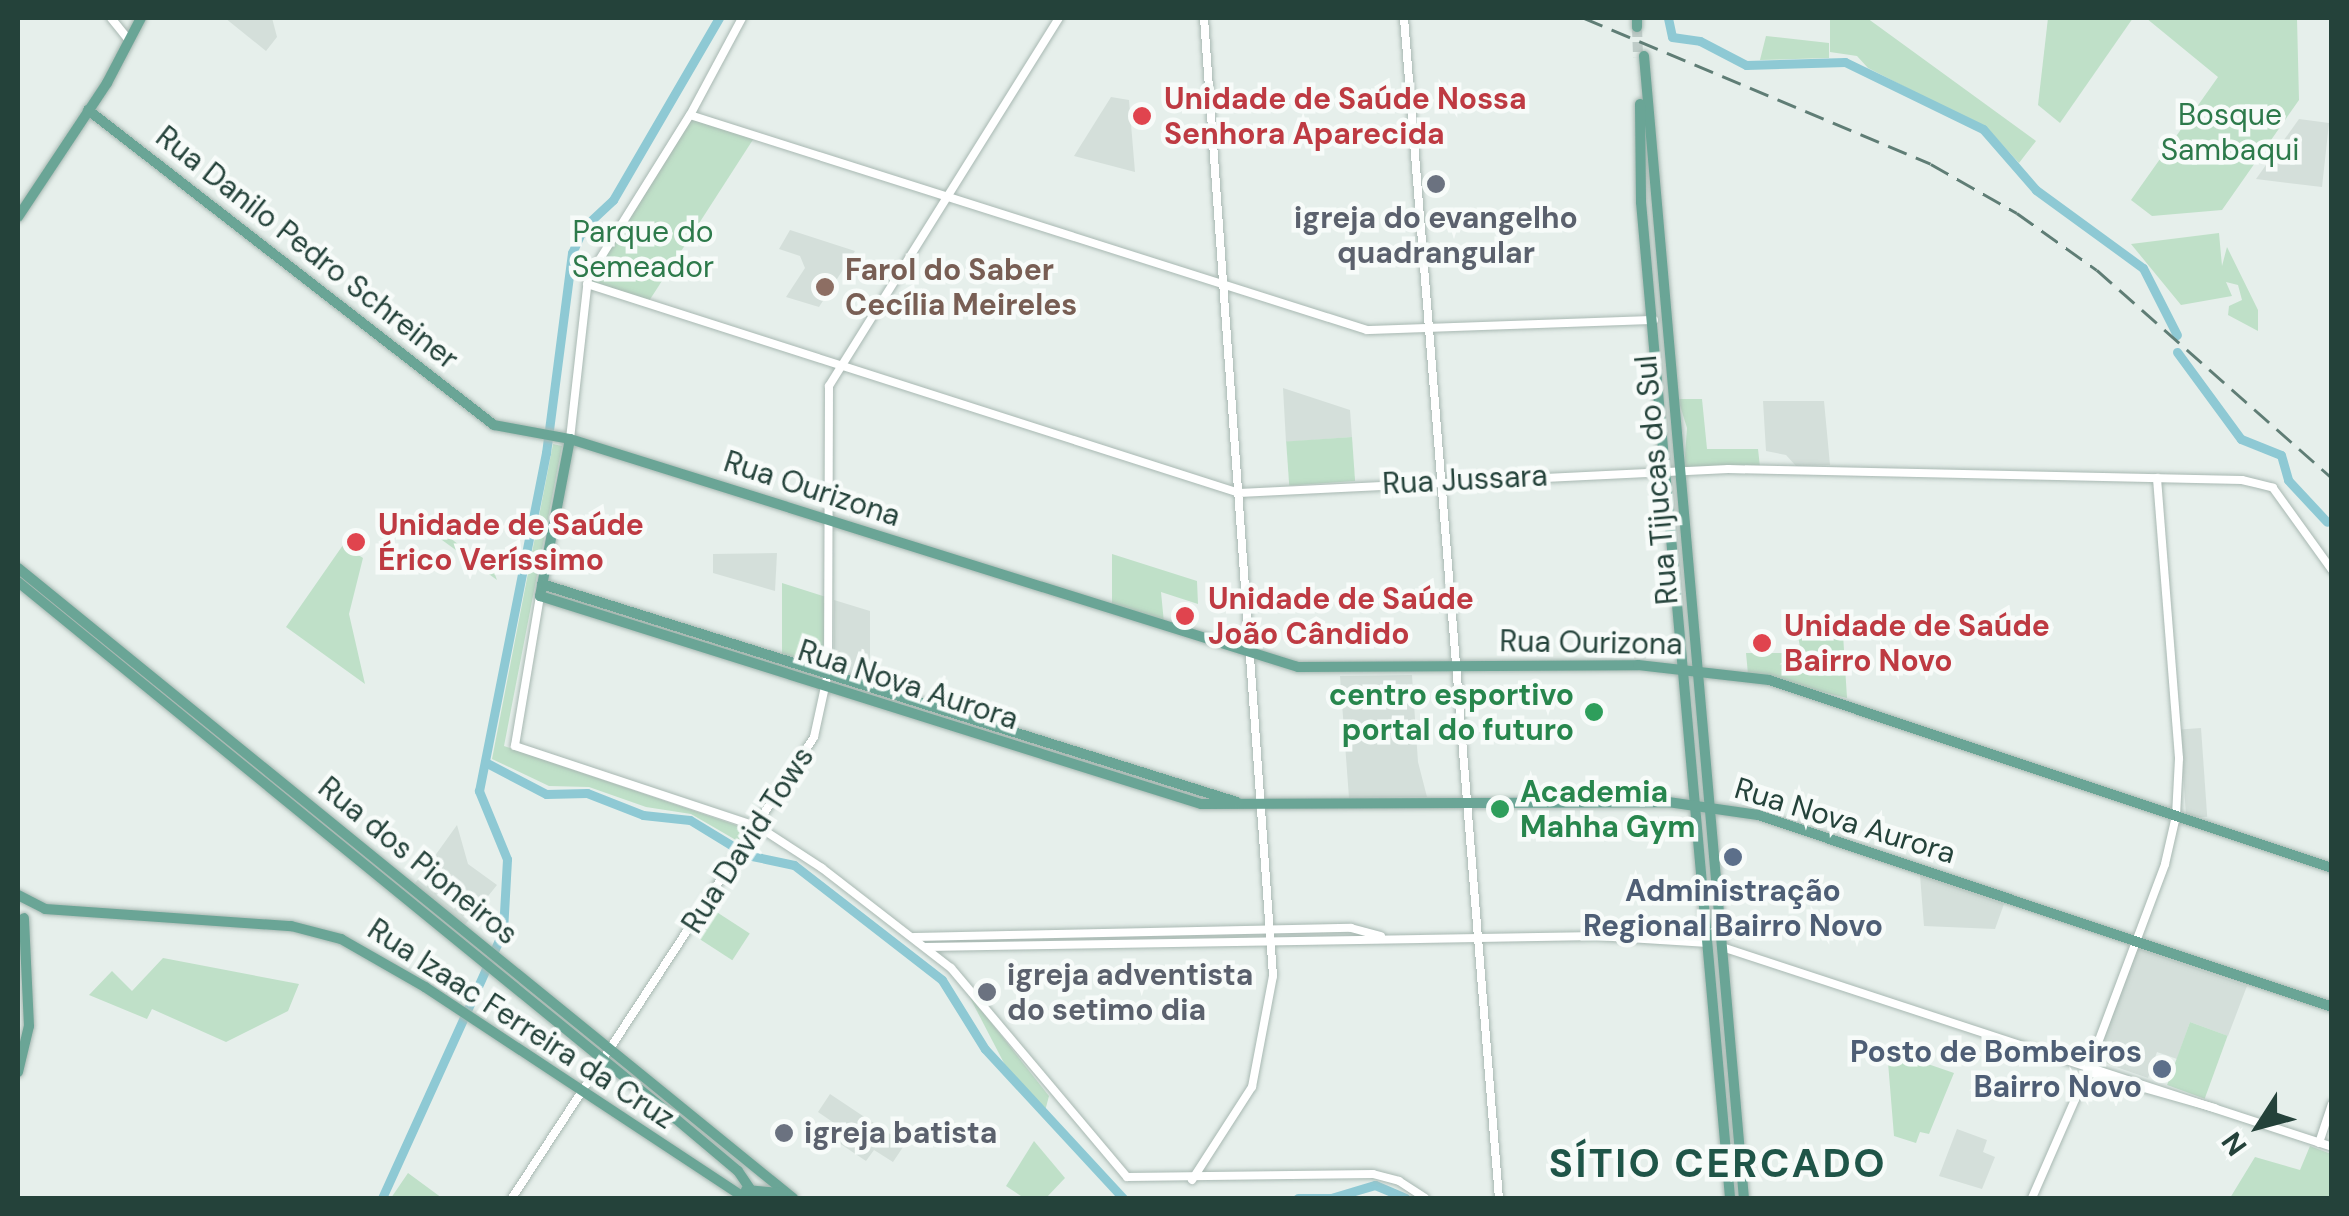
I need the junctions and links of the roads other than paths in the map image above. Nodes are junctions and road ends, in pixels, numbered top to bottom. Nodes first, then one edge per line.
1 (110, 18) edge
2 (141, 18) edge
3 (742, 18) edge
4 (1059, 18) edge
5 (1204, 18) edge
6 (1404, 18) edge
7 (130, 40) junction
8 (88, 110) junction
9 (690, 114) junction
10 (945, 196) junction
11 (18, 216) edge
12 (1657, 218) junction
13 (1643, 219) junction
14 (587, 284) junction
15 (1226, 286) junction
16 (1654, 320) junction
17 (1431, 332) junction
18 (1657, 350) junction
19 (1671, 350) junction
20 (839, 366) junction
21 (494, 426) joint
22 (569, 441) junction
23 (1680, 444) junction
24 (1666, 445) junction
25 (1682, 471) junction
26 (1668, 472) junction
27 (2157, 478) junction
28 (1443, 480) junction
29 (1238, 493) junction
30 (1684, 496) junction
31 (1670, 497) junction
32 (828, 520) junction
33 (18, 568) edge
34 (2332, 570) edge
35 (18, 582) edge
36 (541, 590) junction
37 (67, 616) junction
38 (1696, 633) junction
39 (1682, 634) junction
40 (1251, 655) junction
41 (1457, 667) junction
42 (1684, 667) junction
43 (1698, 670) junction
44 (827, 679) junction
45 (163, 694) junction
46 (931, 712) junction
47 (1696, 720) junction
48 (1695, 778) junction
49 (1708, 778) junction
50 (1468, 803) junction
51 (1697, 804) junction
52 (1263, 806) junction
53 (1710, 806) junction
54 (2176, 816) junction
55 (759, 827) junction
56 (368, 860) junction
57 (2332, 868) edge
58 (20, 896) edge
59 (1705, 904) junction
60 (1718, 904) junction
61 (78, 914) junction
62 (23, 918) edge
63 (1270, 929) junction
64 (914, 937) junction
65 (1479, 938) junction
66 (1390, 939) junction
67 (1271, 942) junction
68 (1708, 942) junction
69 (2136, 942) junction
70 (18, 944) edge
71 (926, 947) junction
72 (1722, 947) junction
73 (24, 972) junction
74 (1727, 995) junction
75 (1713, 996) junction
76 (556, 1007) junction
77 (2332, 1007) edge
78 (543, 1012) junction
79 (605, 1054) junction
80 (2087, 1069) junction
81 (18, 1072) edge
82 (582, 1089) junction
83 (659, 1090) junction
84 (670, 1098) junction
85 (652, 1099) junction
86 (2332, 1104) edge
87 (1724, 1132) junction
88 (1738, 1132) junction
89 (2319, 1143) junction
90 (2332, 1147) edge
91 (738, 1171) junction
92 (1191, 1180) junction
93 (730, 1189) junction
94 (1730, 1194) edge
95 (1743, 1194) edge
96 (750, 1196) edge
97 (791, 1197) edge
98 (512, 1198) edge
99 (1425, 1198) edge
100 (1499, 1198) edge
101 (2032, 1198) edge

1 - 7 street
2 - 7 main road
3 - 9 street
4 - 10 street, Rua David Tows
5 - 15 street
6 - 17 street
7 - 8 main road
8 - 11 main road
8 - 21 main road, Rua Danilo Pedro Schreiner
9 - 10 street
9 - 14 street
10 - 15 street
10 - 20 street, Rua David Tows
12 - 13 main road
12 - 13 main road, Rua Tijucas do Sul
12 - 19 main road, Rua Tijucas do Sul
13 - 16 main road, Rua Tijucas do Sul
14 - 20 street, Rua Jussara
14 - 22 street
15 - 17 street
15 - 29 street
16 - 17 street
16 - 18 main road, Rua Tijucas do Sul
17 - 28 street
18 - 19 main road
18 - 24 main road, Rua Tijucas do Sul
19 - 23 main road, Rua Tijucas do Sul
20 - 29 street, Rua Jussara
20 - 32 street, Rua David Tows
21 - 22 main road, Rua Ourizona
22 - 32 main road, Rua Ourizona
22 - 36 main road
23 - 24 main road
23 - 25 main road, Rua Tijucas do Sul
24 - 26 main road, Rua Tijucas do Sul
25 - 26 street, Rua Jussara
25 - 27 street, Rua Jussara
25 - 30 main road, Rua Tijucas do Sul
26 - 28 street, Rua Jussara
26 - 31 main road, Rua Tijucas do Sul
27 - 34 street, Rua Jussara
27 - 54 street
28 - 29 street, Rua Jussara
28 - 41 street
29 - 40 street
30 - 31 main road
30 - 38 main road, Rua Tijucas do Sul
31 - 39 main road, Rua Tijucas do Sul
32 - 40 main road, Rua Ourizona
32 - 44 street, Rua David Tows
33 - 37 main road, Rua dos Pioneiros
35 - 37 main road, Rua dos Pioneiros
36 - 44 main road, Rua Nova Aurora
36 - 55 street
37 - 45 main road, Rua dos Pioneiros
37 - 45 main road, Rua dos Pioneiros
38 - 39 main road
38 - 43 main road, Rua Tijucas do Sul
39 - 42 main road, Rua Tijucas do Sul
40 - 41 main road, Rua Ourizona
40 - 52 street
41 - 42 main road, Rua Ourizona
41 - 50 street
42 - 43 main road, Rua Ourizona
42 - 47 main road, Rua Tijucas do Sul
43 - 47 main road, Rua Tijucas do Sul
43 - 54 main road, Rua Ourizona
44 - 46 main road, Rua Nova Aurora
44 - 55 street, Rua David Tows
45 - 56 main road, Rua dos Pioneiros
46 - 52 main road, Rua Nova Aurora
46 - 52 main road, Rua Nova Aurora
47 - 48 main road, Rua Tijucas do Sul
47 - 49 main road, Rua Tijucas do Sul
48 - 49 main road
48 - 51 main road, Rua Tijucas do Sul
49 - 53 main road, Rua Tijucas do Sul
50 - 51 main road, Rua Nova Aurora
50 - 52 main road, Rua Nova Aurora
50 - 65 street
51 - 53 main road, Rua Nova Aurora
51 - 59 main road, Rua Tijucas do Sul
52 - 63 street
53 - 60 main road, Rua Tijucas do Sul
53 - 69 main road, Rua Nova Aurora
54 - 57 main road, Rua Ourizona
54 - 69 street
55 - 64 street
55 - 79 street, Rua David Tows
56 - 76 main road, Rua dos Pioneiros
56 - 78 main road, Rua dos Pioneiros
58 - 61 main road, Rua Izaac Ferreira da Cruz
58 - 62 main road
59 - 60 main road
59 - 68 main road, Rua Tijucas do Sul
60 - 72 main road, Rua Tijucas do Sul
61 - 62 main road, Rua Izaac Ferreira da Cruz
61 - 82 main road, Rua Izaac Ferreira da Cruz
62 - 73 main road
63 - 64 street
63 - 66 street
63 - 67 street
64 - 71 street
65 - 66 street
65 - 68 street
65 - 100 street
66 - 67 street
67 - 71 street
67 - 92 street
68 - 75 main road, Rua Tijucas do Sul
69 - 77 main road, Rua Nova Aurora
69 - 80 street
70 - 73 main road
71 - 92 street
72 - 74 main road, Rua Tijucas do Sul
72 - 80 street
73 - 81 main road
74 - 75 main road
74 - 88 main road, Rua Tijucas do Sul
75 - 87 main road, Rua Tijucas do Sul
76 - 78 main road
76 - 79 main road, Rua dos Pioneiros
78 - 79 main road, Rua dos Pioneiros
79 - 82 street, Rua David Tows
79 - 83 main road, Rua dos Pioneiros
79 - 85 main road, Rua dos Pioneiros
80 - 89 street
80 - 101 street
82 - 93 main road, Rua Izaac Ferreira da Cruz
82 - 98 street, Rua David Tows
83 - 84 main road, Rua dos Pioneiros
83 - 85 main road
84 - 85 main road
84 - 97 main road, Rua dos Pioneiros
85 - 91 main road, Rua dos Pioneiros
86 - 89 street
87 - 88 main road
87 - 94 main road, Rua Tijucas do Sul
88 - 95 main road, Rua Tijucas do Sul
89 - 90 street
91 - 93 main road
91 - 96 main road, Rua dos Pioneiros
92 - 99 street
93 - 96 main road, Rua Izaac Ferreira da Cruz
94 - 95 main road
96 - 97 main road

